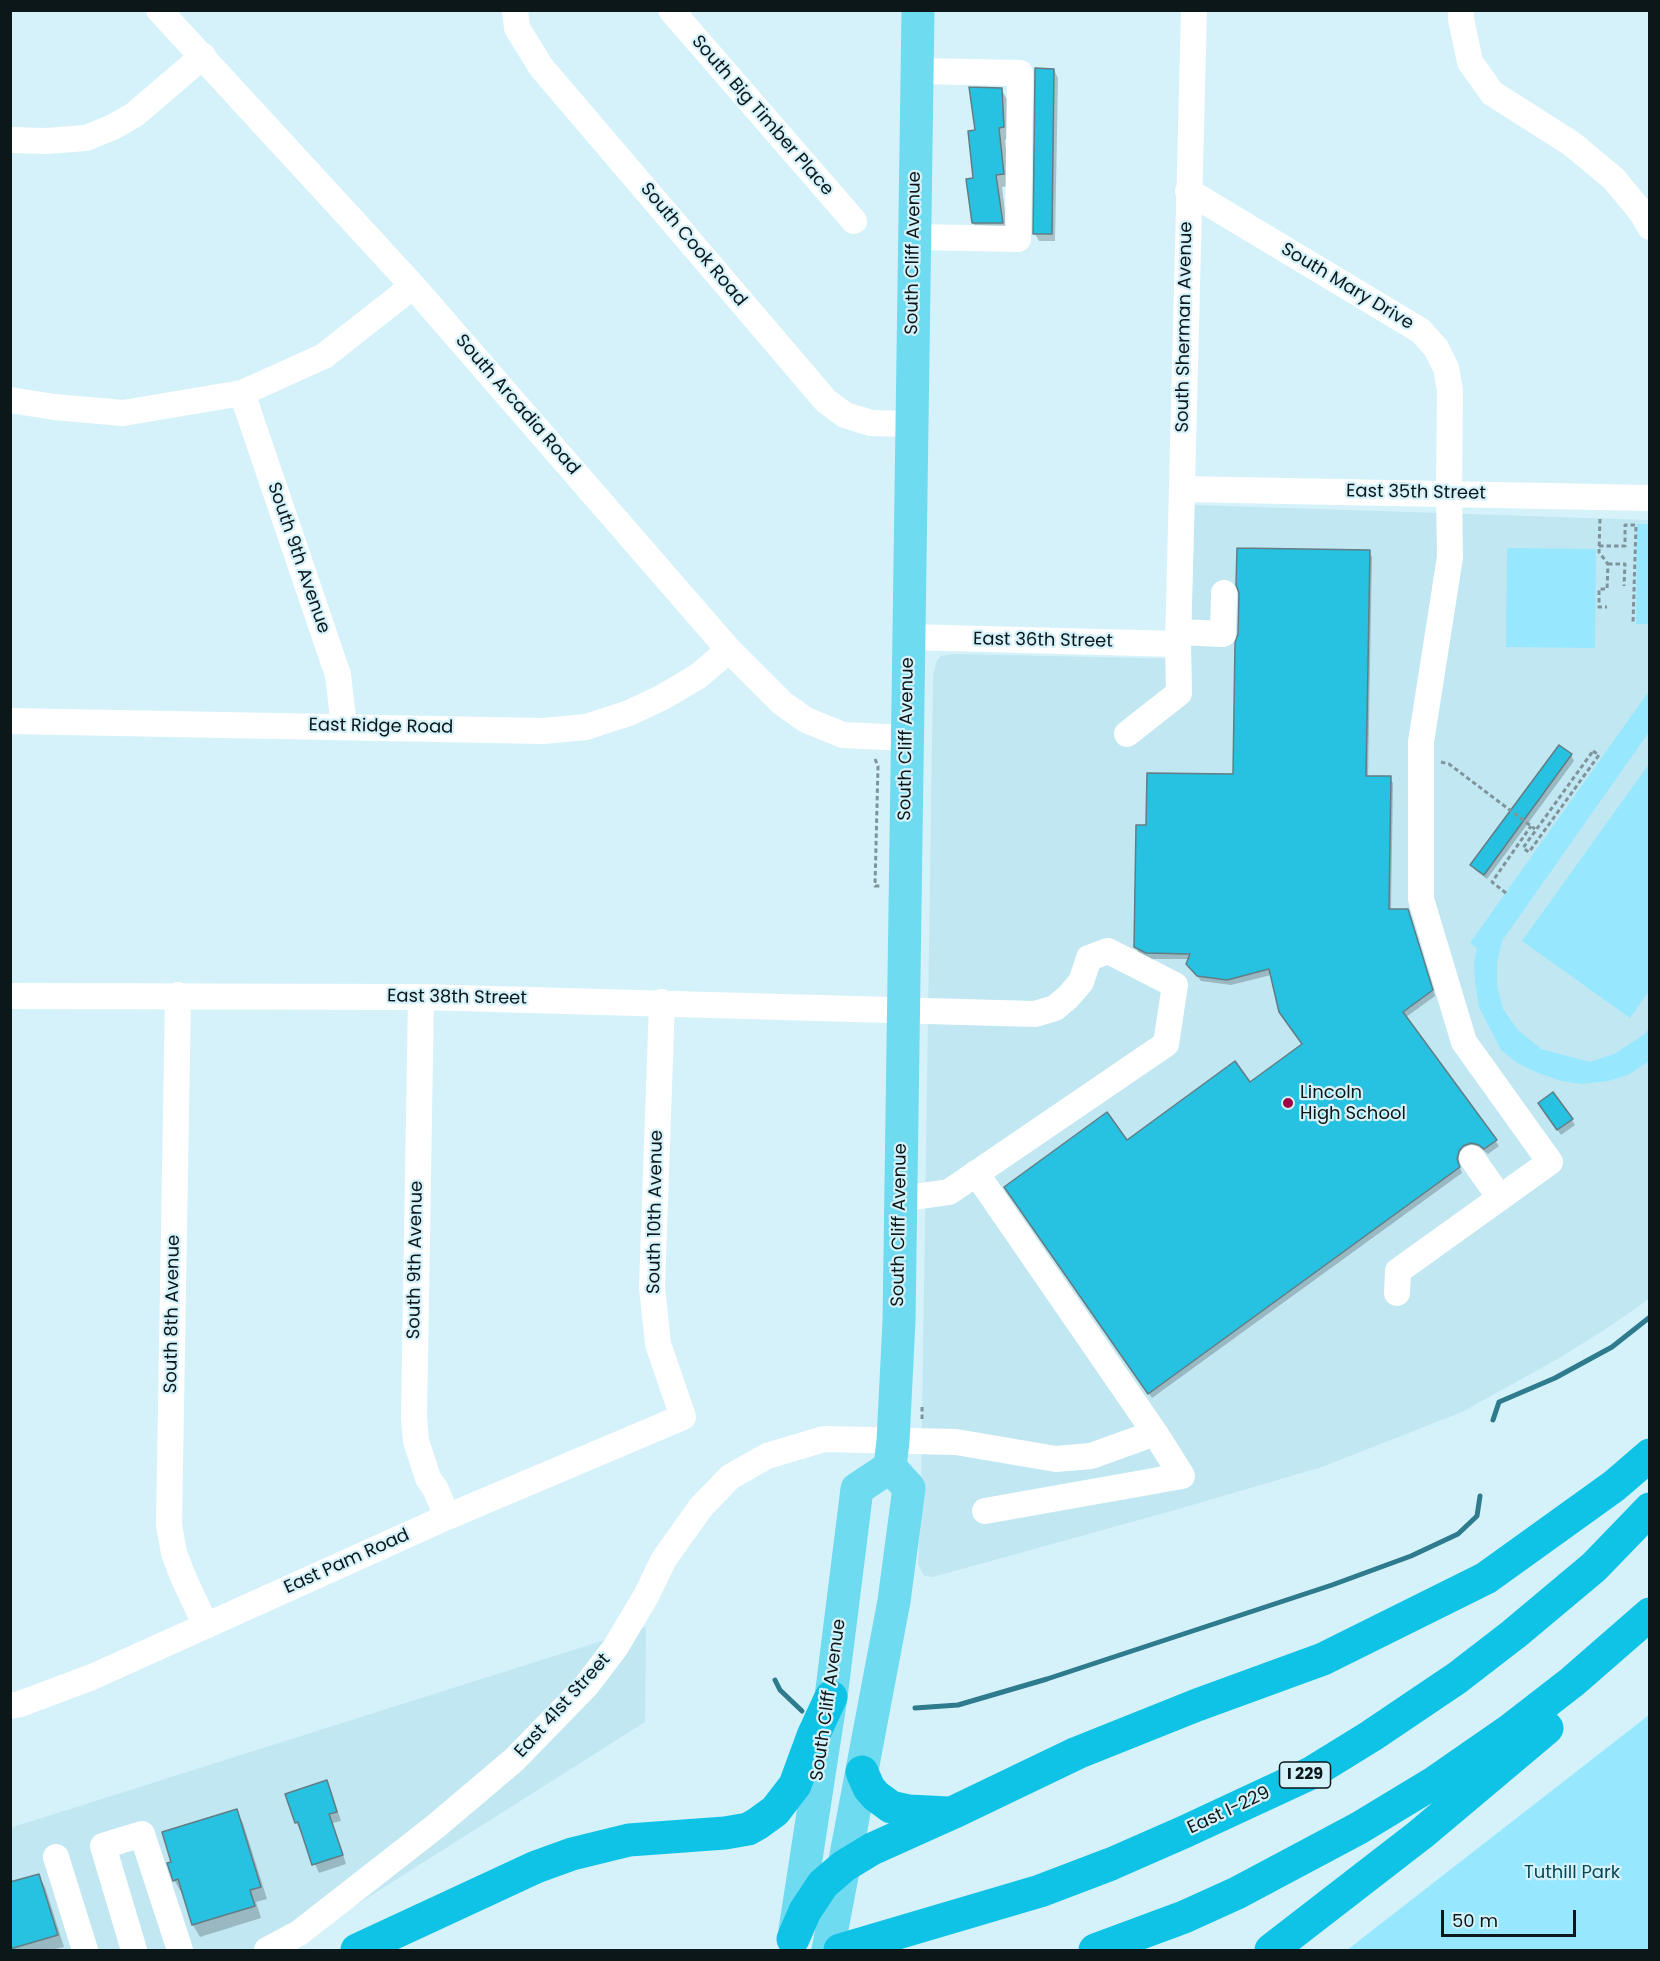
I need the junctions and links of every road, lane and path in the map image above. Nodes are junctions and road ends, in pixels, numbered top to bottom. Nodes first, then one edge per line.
1 (159, 10) edge
2 (515, 10) edge
3 (671, 10) edge
4 (918, 10) edge
5 (1194, 10) edge
6 (1461, 10) edge
7 (203, 56) junction
8 (917, 71) junction
9 (10, 140) edge
10 (1188, 191) junction
11 (1647, 216) edge
12 (854, 221) dead end
13 (915, 237) junction
14 (413, 286) junction
15 (242, 393) junction
16 (10, 400) edge
17 (912, 424) junction
18 (1182, 489) junction
19 (1449, 494) junction
20 (1650, 498) edge
21 (1600, 517) dead end
22 (1599, 546) junction
23 (1608, 564) junction
24 (1624, 586) dead end
25 (1224, 593) dead end
26 (1607, 607) dead end
27 (1633, 623) dead end
28 (909, 637) junction
29 (1178, 638) junction
30 (729, 650) junction
31 (10, 721) edge
32 (344, 726) junction
33 (1127, 734) dead end
34 (908, 738) junction
35 (1422, 757) junction
36 (1531, 826) junction
37 (1536, 830) junction
38 (1506, 893) dead end
39 (178, 995) junction
40 (10, 996) edge
41 (421, 997) junction
42 (662, 1002) junction
43 (903, 1010) junction
44 (1472, 1158) dead end
45 (976, 1173) junction
46 (1500, 1198) junction
47 (900, 1199) junction
48 (1397, 1293) dead end
49 (683, 1417) joint
50 (1155, 1433) junction
51 (891, 1454) junction
52 (1650, 1455) edge
53 (1650, 1509) edge
54 (985, 1511) dead end
55 (447, 1517) junction
56 (1650, 1614) edge
57 (206, 1626) junction
58 (1650, 1634) edge
59 (831, 1697) junction
60 (10, 1706) edge
61 (862, 1772) junction
62 (952, 1813) junction
63 (56, 1857) dead end
64 (844, 1866) junction
65 (792, 1945) edge
66 (85, 1950) edge
67 (134, 1950) edge
68 (180, 1950) edge
69 (267, 1950) edge
70 (357, 1950) edge
71 (828, 1950) edge
72 (840, 1950) edge
73 (1095, 1950) edge
74 (1271, 1950) edge

1 - 7 street, South Arcadia Road
2 - 17 street, South Cook Road
3 - 12 street, South Big Timber Place
4 - 8 main road, South Cliff Avenue
5 - 10 street, South Sherman Avenue
6 - 11 street
7 - 9 street
7 - 14 street, South Arcadia Road
8 - 13 main road, South Cliff Avenue
8 - 13 street
10 - 18 street, South Sherman Avenue
10 - 19 street, South Mary Drive
13 - 17 main road, South Cliff Avenue
14 - 15 street
14 - 30 street, South Arcadia Road
15 - 16 street
15 - 32 street, South 9th Avenue
17 - 28 main road, South Cliff Avenue
18 - 19 street, East 35th Street
18 - 29 street, South Sherman Avenue
19 - 20 street, East 35th Street
19 - 35 street, South Mary Drive
21 - 22 path
22 - 23 path
22 - 27 path
23 - 24 path
23 - 26 path
25 - 29 street, East 36th Street
28 - 29 street, East 36th Street
28 - 34 main road, South Cliff Avenue
29 - 33 street, South Sherman Avenue
30 - 32 street, East Ridge Road
30 - 34 street, South Arcadia Road
31 - 32 street, East Ridge Road
34 - 43 main road, South Cliff Avenue
35 - 36 path
35 - 46 street, South Mary Drive
36 - 37 path
36 - 38 path
37 - 37 path
39 - 40 street, East 38th Street
39 - 41 street, East 38th Street
39 - 57 street, South 8th Avenue
41 - 42 street, East 38th Street
41 - 55 street, South 9th Avenue
42 - 43 street, East 38th Street
42 - 49 street, South 10th Avenue
43 - 45 street, East 38th Street
43 - 47 main road, South Cliff Avenue
44 - 46 street
45 - 47 street
45 - 50 street
46 - 48 street
47 - 51 main road, South Cliff Avenue
49 - 55 street, East Pam Road
50 - 51 street, East 41st Street
50 - 54 street
51 - 59 main road, South Cliff Avenue
51 - 61 main road
51 - 69 street, East 41st Street
52 - 62 highway
53 - 72 highway, East I-229 / I 229
55 - 57 street, East Pam Road
56 - 73 highway
57 - 60 street, East Pam Road
58 - 74 highway
59 - 65 main road, South Cliff Avenue
59 - 70 highway
61 - 62 highway
61 - 64 main road
62 - 64 highway
63 - 66 street
64 - 65 highway
64 - 71 main road
67 - 68 street

